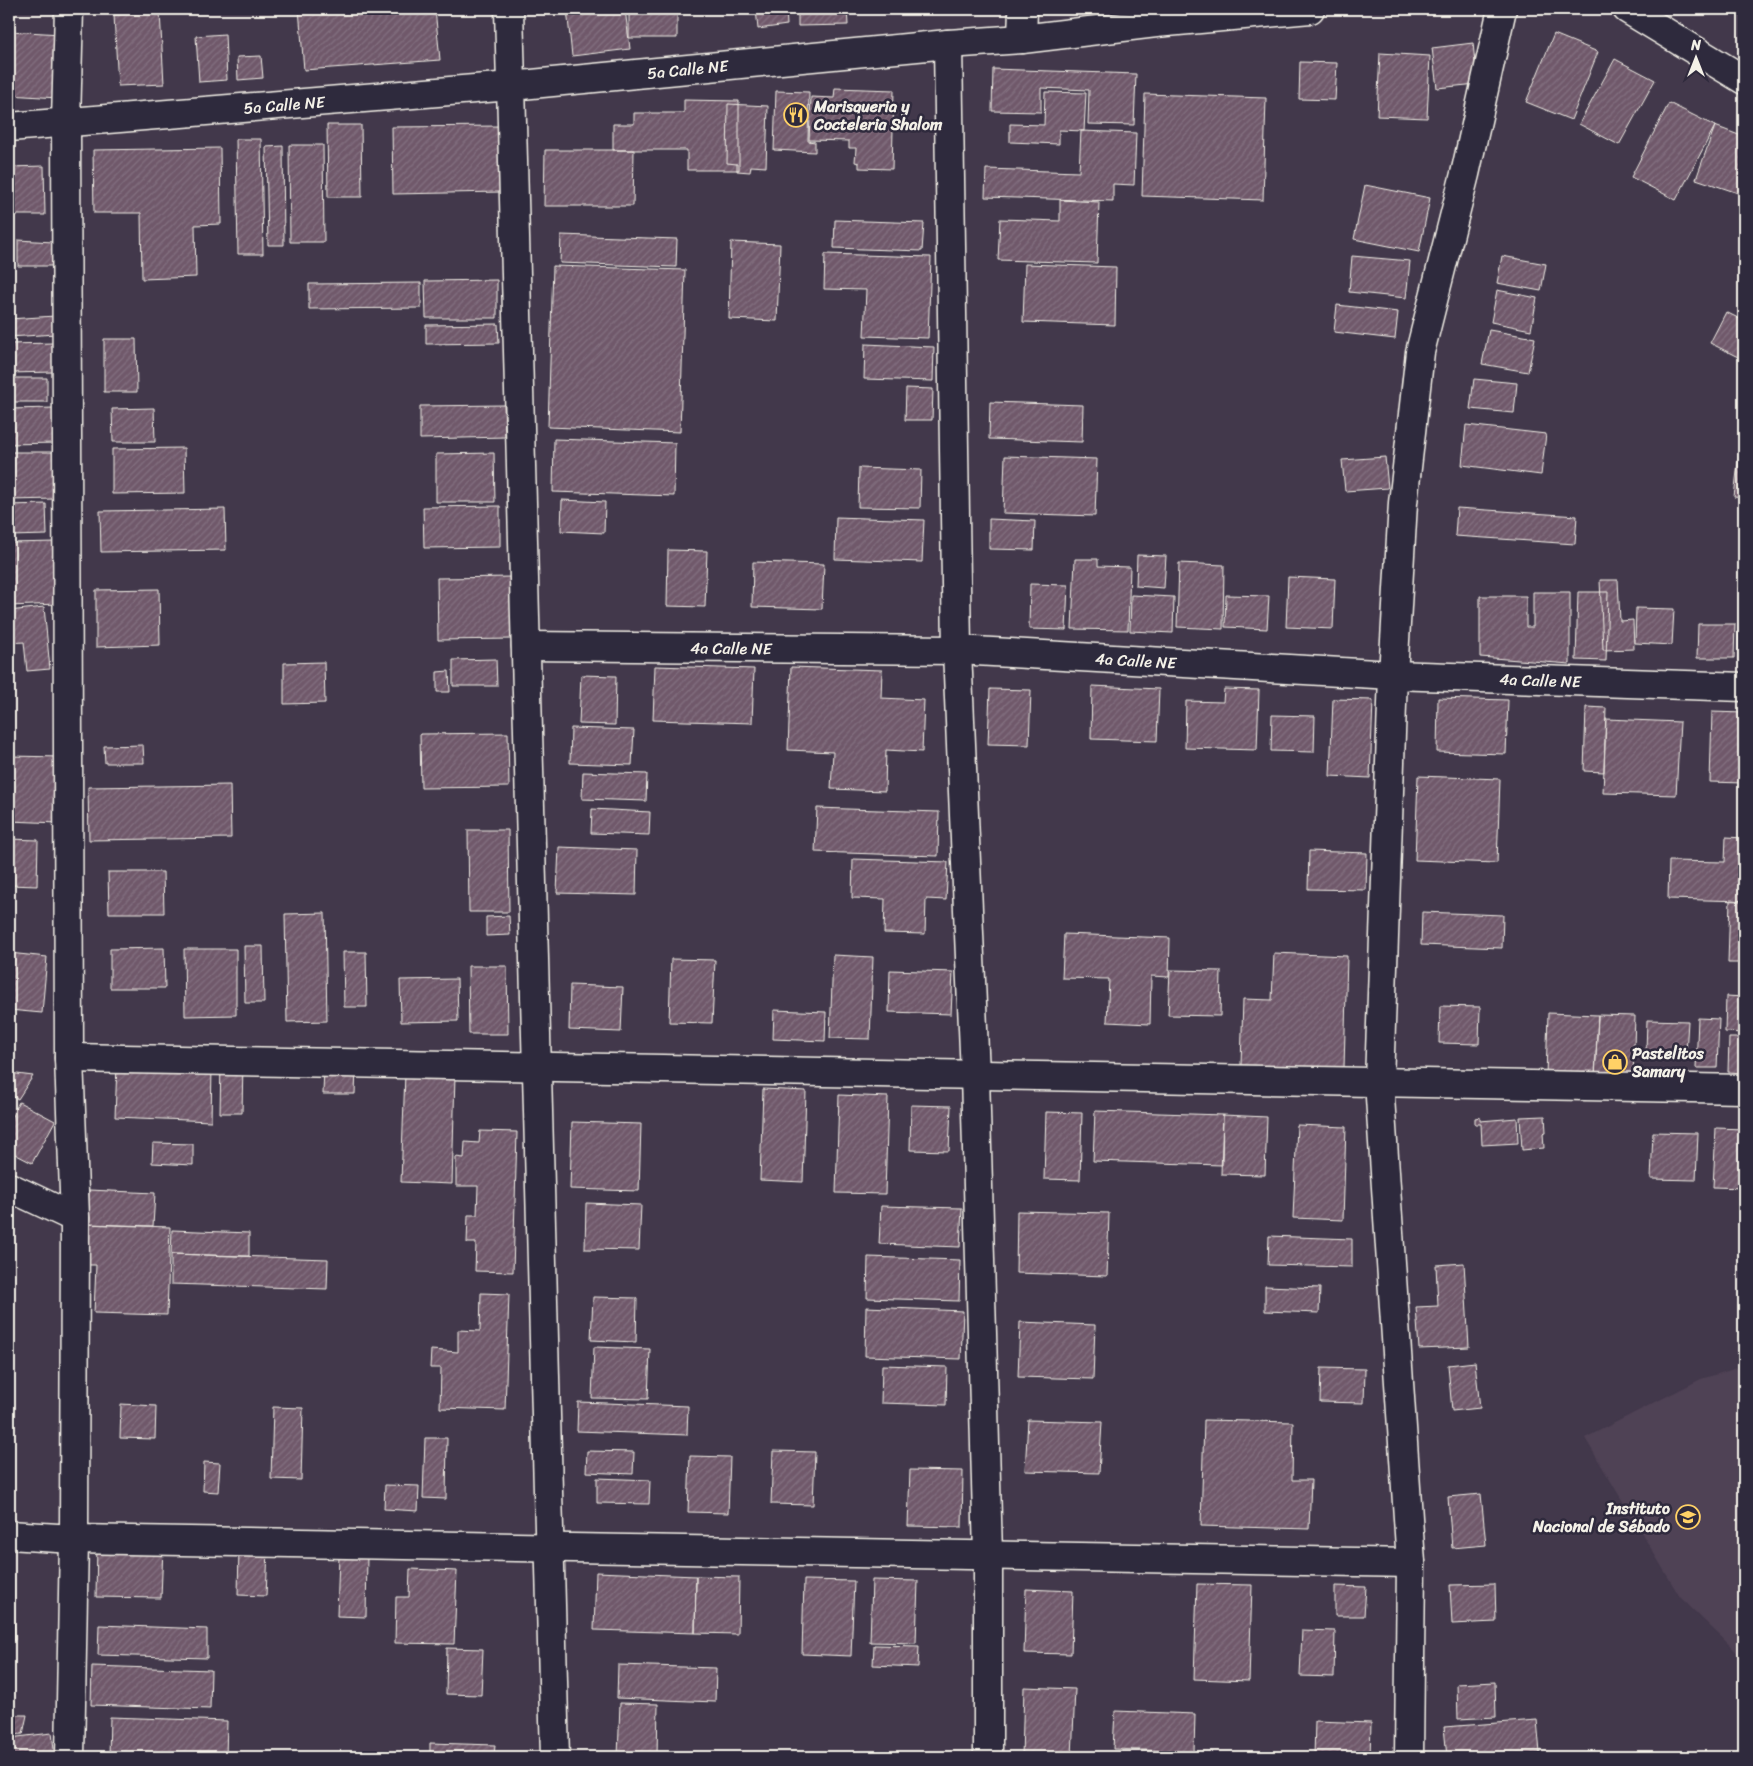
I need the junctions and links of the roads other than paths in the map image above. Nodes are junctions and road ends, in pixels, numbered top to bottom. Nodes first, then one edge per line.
1 (69, 9) edge
2 (509, 9) edge
3 (1023, 9) edge
4 (1310, 9) edge
5 (1502, 9) edge
6 (1627, 9) edge
7 (1022, 39) junction
8 (948, 44) junction
9 (1744, 80) edge
10 (511, 86) junction
11 (66, 121) junction
12 (9, 127) edge
13 (526, 646) junction
14 (957, 650) junction
15 (1393, 675) junction
16 (1744, 687) edge
17 (69, 1058) junction
18 (536, 1067) junction
19 (975, 1075) junction
20 (1379, 1082) junction
21 (1744, 1089) edge
22 (9, 1187) edge
23 (75, 1218) junction
24 (9, 1535) edge
25 (74, 1539) junction
26 (550, 1547) junction
27 (988, 1555) junction
28 (1411, 1563) junction
29 (70, 1757) edge
30 (555, 1757) edge
31 (988, 1757) edge
32 (1409, 1757) edge

1 - 11 street
2 - 10 street
3 - 7 street
4 - 7 street, 5a Calle NE
5 - 15 street
6 - 9 street
7 - 8 street, 5a Calle NE
8 - 10 street, 5a Calle NE
8 - 14 street
10 - 11 street, 5a Calle NE
10 - 13 street
11 - 12 street, 5a Calle NE
11 - 17 street
13 - 14 street, 4a Calle NE
13 - 18 street
14 - 15 street, 4a Calle NE
14 - 19 street
15 - 16 street, 4a Calle NE
15 - 20 street
17 - 18 street
17 - 23 street
18 - 19 street
18 - 26 street
19 - 20 street
19 - 27 street
20 - 21 street
20 - 28 street
22 - 23 street
23 - 25 street
24 - 25 street
25 - 26 street
25 - 29 street
26 - 27 street
26 - 30 street
27 - 28 street
27 - 31 street
28 - 32 street

